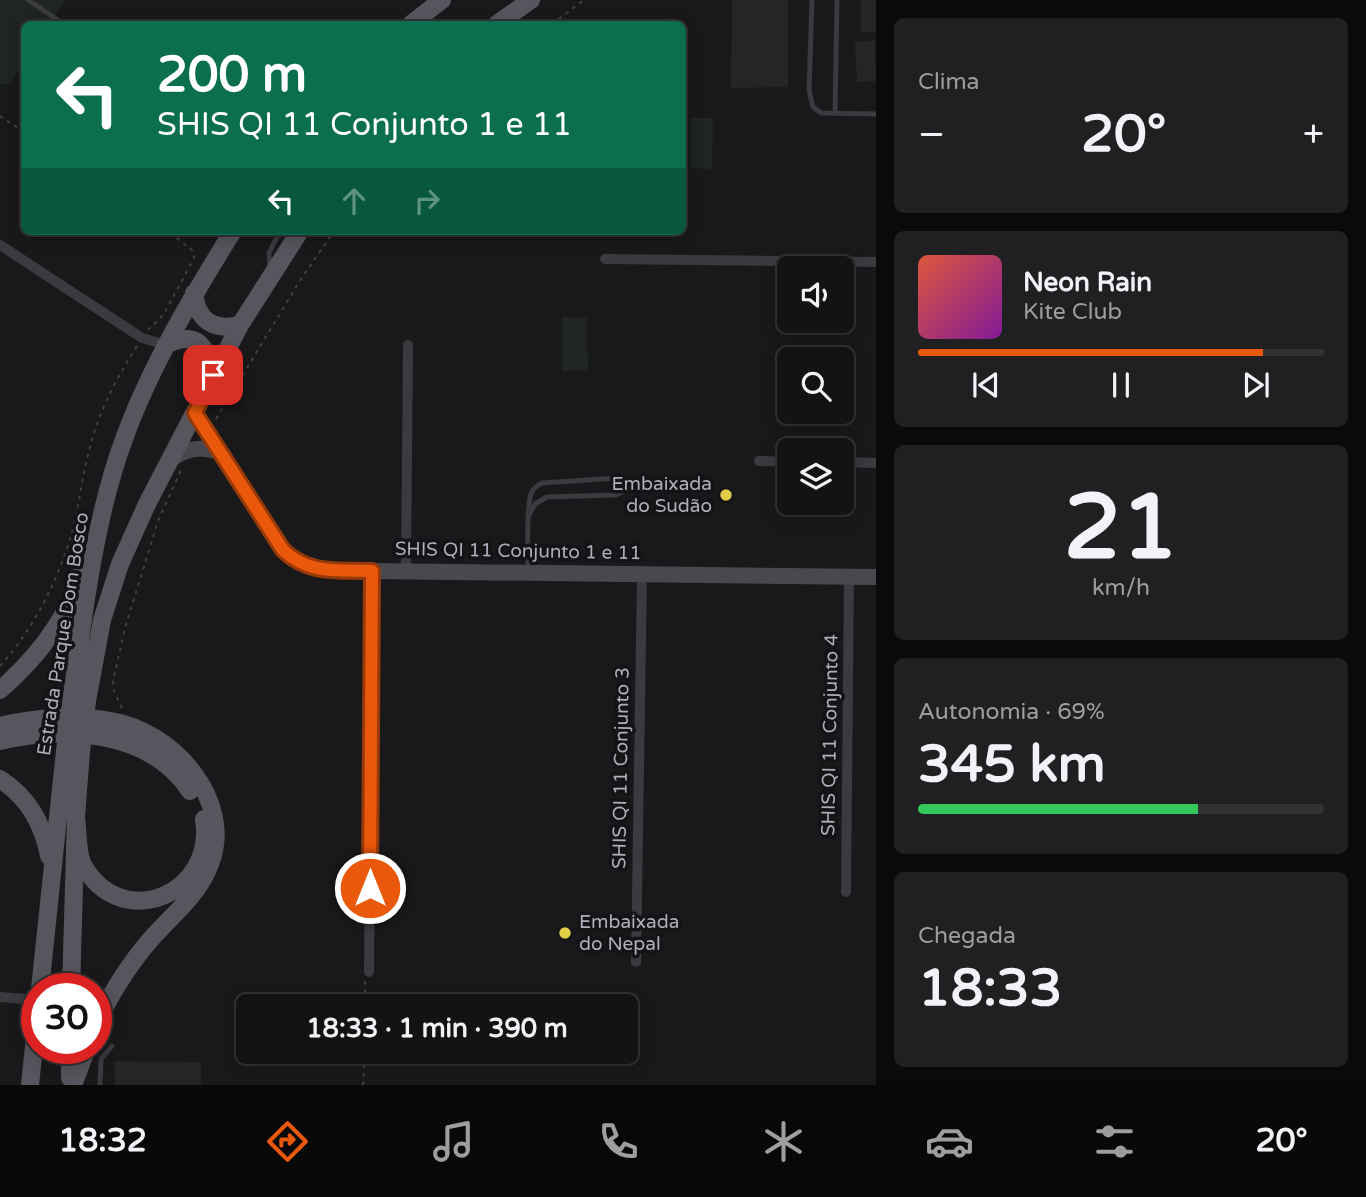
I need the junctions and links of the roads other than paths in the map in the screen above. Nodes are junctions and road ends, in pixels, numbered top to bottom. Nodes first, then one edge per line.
1 (28, 0) edge
2 (427, 0) edge
3 (442, 0) edge
4 (531, 0) edge
5 (812, 0) edge
6 (837, 0) edge
7 (60, 21) edge
8 (411, 21) edge
9 (413, 21) edge
10 (501, 21) edge
11 (835, 113) junction
12 (876, 114) edge
13 (230, 235) edge
14 (275, 235) edge
15 (297, 235) edge
16 (0, 245) edge
17 (605, 259) dead end
18 (876, 262) edge
19 (270, 278) junction
20 (194, 293) junction
21 (240, 325) junction
22 (166, 345) junction
23 (408, 345) dead end
24 (213, 375) junction
25 (199, 420) junction
26 (219, 452) junction
27 (171, 459) junction
28 (759, 461) dead end
29 (777, 461) edge
30 (854, 462) edge
31 (876, 463) edge
32 (104, 507) junction
33 (529, 515) junction
34 (406, 570) junction
35 (372, 571) junction
36 (528, 572) junction
37 (642, 574) junction
38 (849, 577) junction
39 (876, 578) edge
40 (0, 690) edge
41 (79, 698) junction
42 (0, 726) edge
43 (0, 741) edge
44 (73, 752) junction
45 (0, 779) edge
46 (76, 817) junction
47 (51, 881) junction
48 (846, 892) dead end
49 (636, 962) dead end
50 (369, 969) road end
51 (42, 973) edge
52 (71, 973) edge
53 (112, 992) edge
54 (0, 997) edge
55 (21, 999) edge
56 (32, 1064) edge
57 (71, 1064) edge
58 (81, 1064) edge
59 (101, 1064) edge
60 (30, 1085) edge
61 (72, 1085) edge
62 (100, 1085) edge

1 - 7 lane
2 - 8 street
3 - 9 main road
4 - 10 main road
5 - 11 lane
6 - 11 lane
11 - 12 lane
13 - 20 main road, Estrada Parque Dom Bosco
14 - 19 lane
15 - 19 main road, Estrada Parque Dom Bosco
16 - 22 street
17 - 18 street
19 - 21 main road, Estrada Parque Dom Bosco
20 - 21 main road
20 - 22 main road, Estrada Parque Dom Bosco
21 - 24 main road, Estrada Parque Dom Bosco
22 - 24 main road
22 - 32 main road, Estrada Parque Dom Bosco
23 - 34 street
24 - 25 main road, Estrada Parque Dom Bosco
25 - 26 street, SHIS QI 11 Conjunto 1 e 11
25 - 27 main road, Estrada Parque Dom Bosco
26 - 27 street
26 - 35 street, SHIS QI 11 Conjunto 1 e 11
27 - 41 main road, Estrada Parque Dom Bosco
28 - 29 street
30 - 31 street
32 - 40 main road
32 - 41 main road, Estrada Parque Dom Bosco
33 - 33 lane
33 - 36 lane
34 - 35 street, SHIS QI 11 Conjunto 1 e 11
34 - 36 street, SHIS QI 11 Conjunto 1 e 11
35 - 50 street
36 - 37 street, SHIS QI 11 Conjunto 1 e 11
37 - 38 street, SHIS QI 11 Conjunto 1 e 11
37 - 49 street, SHIS QI 11 Conjunto 3
38 - 39 street, SHIS QI 11 Conjunto 1 e 11
38 - 48 street, SHIS QI 11 Conjunto 4
41 - 44 main road, Estrada Parque Dom Bosco, bridge
42 - 53 main road
43 - 46 main road
44 - 46 main road, Estrada Parque Dom Bosco
44 - 47 main road, Estrada Parque Dom Bosco
45 - 47 main road
46 - 52 main road, Estrada Parque Dom Bosco
47 - 51 main road, Estrada Parque Dom Bosco
54 - 55 street
56 - 60 main road
57 - 61 main road
58 - 61 main road
59 - 62 lane

